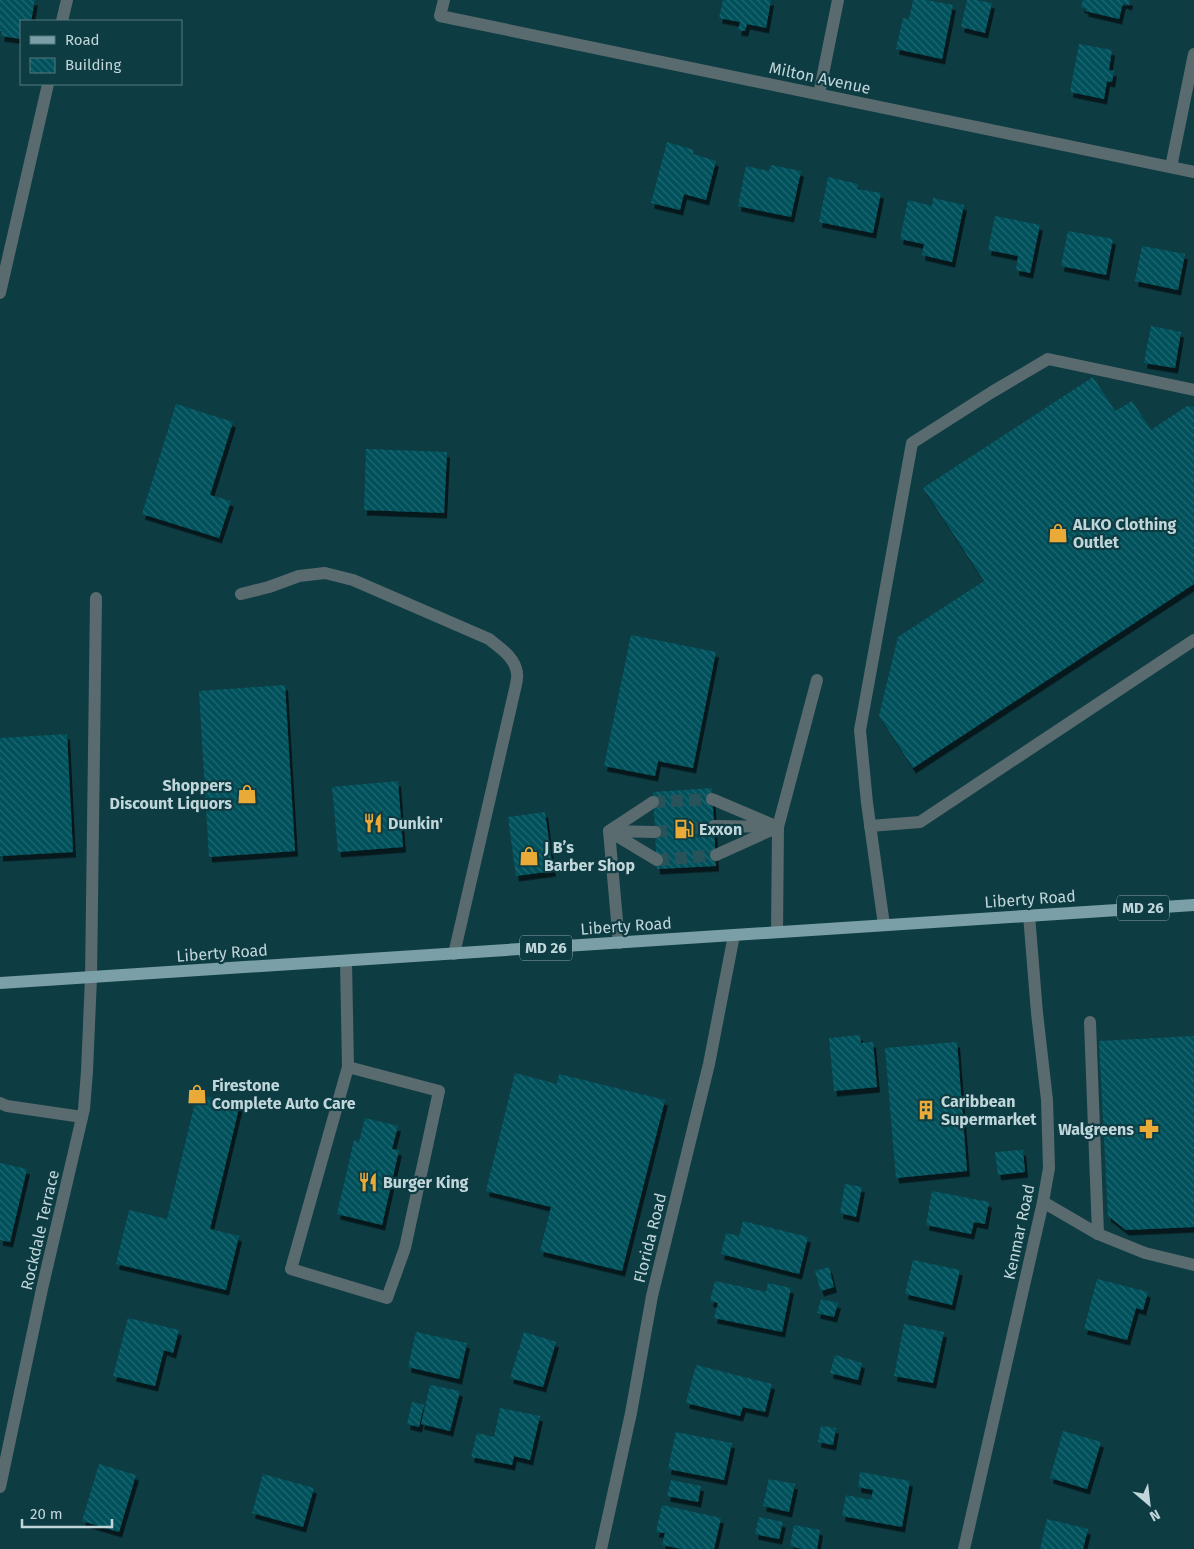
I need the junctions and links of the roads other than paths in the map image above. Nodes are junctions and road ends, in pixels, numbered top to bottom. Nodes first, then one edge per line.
1 (67, 0) edge
2 (444, 0) edge
3 (838, 0) edge
4 (62, 20) edge
5 (1194, 54) edge
6 (48, 85) edge
7 (818, 94) junction
8 (1171, 167) junction
9 (1194, 172) edge
10 (0, 292) edge
11 (1194, 390) edge
12 (241, 594) dead end
13 (96, 598) dead end
14 (1194, 640) edge
15 (817, 680) dead end
16 (712, 799) tunnel mouth
17 (653, 802) tunnel mouth
18 (714, 826) tunnel mouth
19 (870, 826) junction
20 (778, 827) junction
21 (609, 832) junction
22 (655, 832) tunnel mouth
23 (716, 855) tunnel mouth
24 (657, 860) tunnel mouth
25 (1194, 905) edge
26 (1029, 916) junction
27 (884, 925) junction
28 (777, 932) junction
29 (734, 935) junction
30 (619, 943) junction
31 (454, 954) junction
32 (346, 960) junction
33 (92, 978) junction
34 (0, 983) edge
35 (1090, 1022) dead end
36 (348, 1067) junction
37 (0, 1103) edge
38 (82, 1117) junction
39 (1043, 1202) junction
40 (1098, 1234) junction
41 (1194, 1265) edge
42 (0, 1487) edge
43 (601, 1549) edge
44 (964, 1549) edge

1 - 4 street
2 - 7 street, Milton Avenue
3 - 7 street
5 - 8 street
6 - 10 street
7 - 8 street, Milton Avenue
8 - 9 street, Milton Avenue
11 - 19 street
12 - 31 street
13 - 33 street, Rockdale Terrace
14 - 19 street
15 - 20 street
16 - 20 street
17 - 21 street
18 - 20 street
19 - 27 street
20 - 23 street
20 - 28 street
21 - 22 street
21 - 24 street
21 - 30 street
25 - 26 main road, Liberty Road / MD 26
26 - 27 main road, Liberty Road / MD 26
26 - 39 street, Kenmar Road
27 - 28 main road, Liberty Road / MD 26
28 - 29 main road, Liberty Road / MD 26
29 - 30 main road, Liberty Road / MD 26
29 - 43 street, Florida Road
30 - 31 main road, Liberty Road / MD 26
31 - 32 main road, Liberty Road / MD 26
32 - 33 main road, Liberty Road / MD 26
32 - 36 street
33 - 34 main road, Liberty Road / MD 26
33 - 38 street, Rockdale Terrace
35 - 40 street
36 - 36 street
37 - 38 street
38 - 42 street, Rockdale Terrace
39 - 40 street
39 - 44 street, Kenmar Road
40 - 41 street

